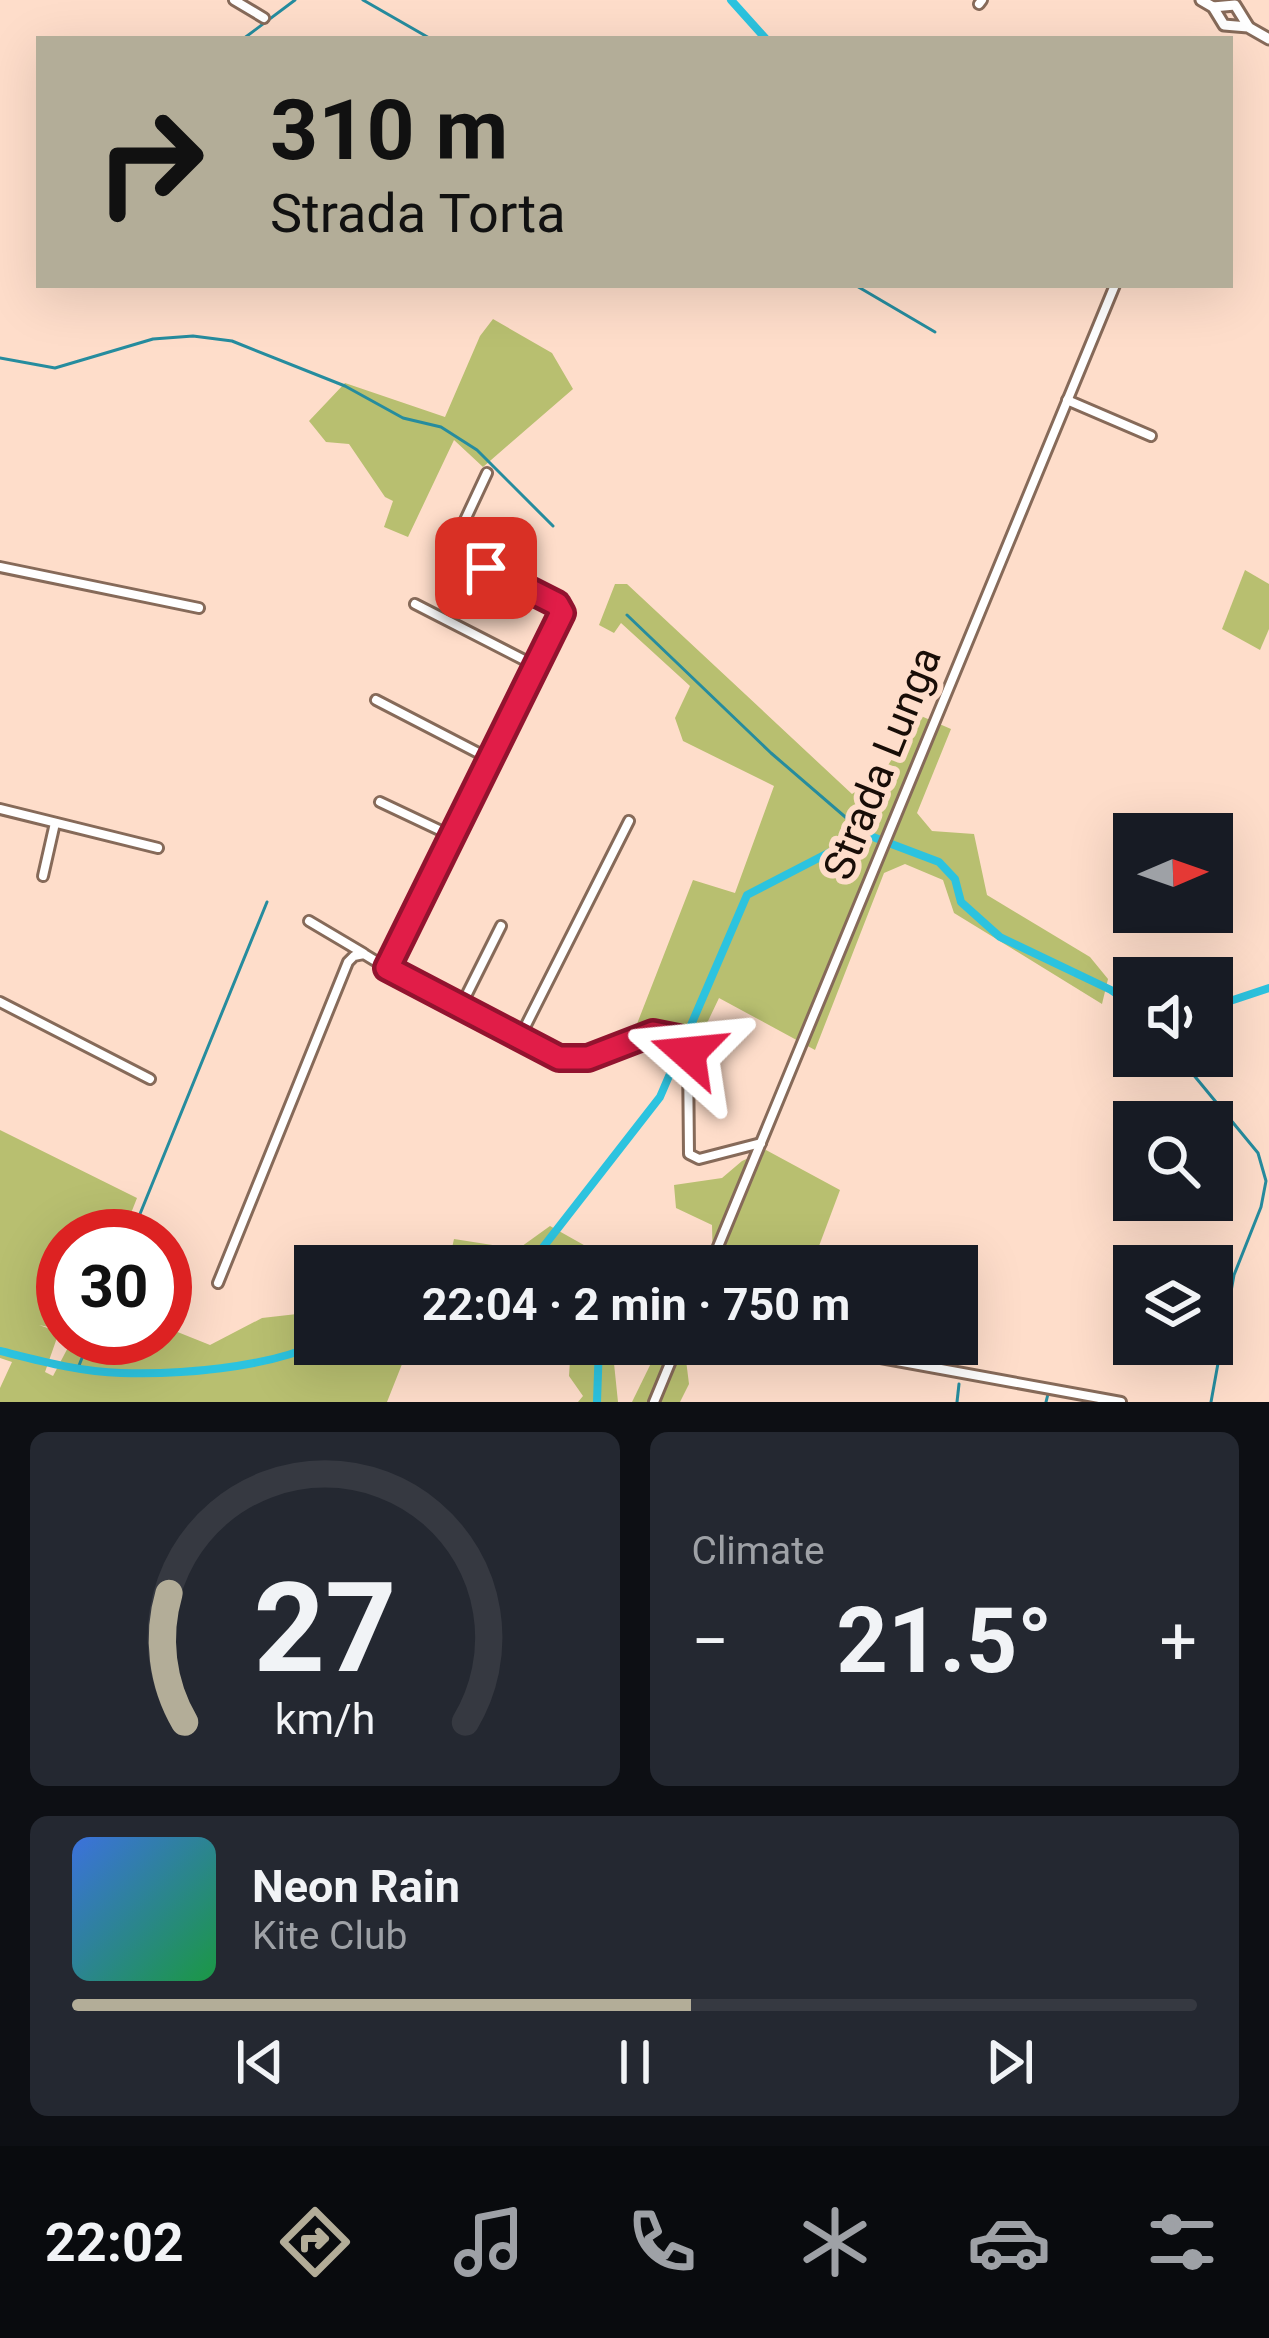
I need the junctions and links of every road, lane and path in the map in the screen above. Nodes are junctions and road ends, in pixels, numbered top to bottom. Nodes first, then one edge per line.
1 (234, 0) edge
2 (1201, 0) edge
3 (1231, 13) edge
4 (264, 18) dead end
5 (1269, 39) edge
6 (1114, 288) edge
7 (1067, 400) junction
8 (1151, 436) dead end
9 (488, 473) dead end
10 (0, 567) edge
11 (415, 604) dead end
12 (200, 608) dead end
13 (536, 665) junction
14 (376, 700) dead end
15 (490, 759) junction
16 (380, 802) dead end
17 (0, 808) edge
18 (629, 821) dead end
19 (55, 823) junction
20 (452, 836) junction
21 (158, 848) dead end
22 (43, 877) dead end
23 (308, 920) dead end
24 (501, 926) dead end
25 (364, 954) junction
26 (387, 968) junction
27 (0, 1001) edge
28 (460, 1006) junction
29 (520, 1037) junction
30 (150, 1079) dead end
31 (760, 1143) junction
32 (719, 1245) edge
33 (218, 1283) dead end
34 (668, 1365) edge
35 (919, 1365) edge
36 (653, 1402) edge
37 (1121, 1402) edge

1 - 4 street
2 - 3 street
3 - 5 street
6 - 7 street, Strada Lunga
7 - 8 street
7 - 31 street, Strada Lunga
9 - 13 street
10 - 12 street
11 - 13 street
13 - 15 street
14 - 15 street
15 - 20 street
16 - 20 street
17 - 19 street
18 - 29 street
19 - 21 street
19 - 22 street
20 - 26 street
23 - 25 street
24 - 28 street
25 - 26 street
25 - 33 street
26 - 28 street
27 - 30 street
28 - 29 street
29 - 31 street
31 - 32 street, Strada Lunga
34 - 36 street
35 - 37 street

